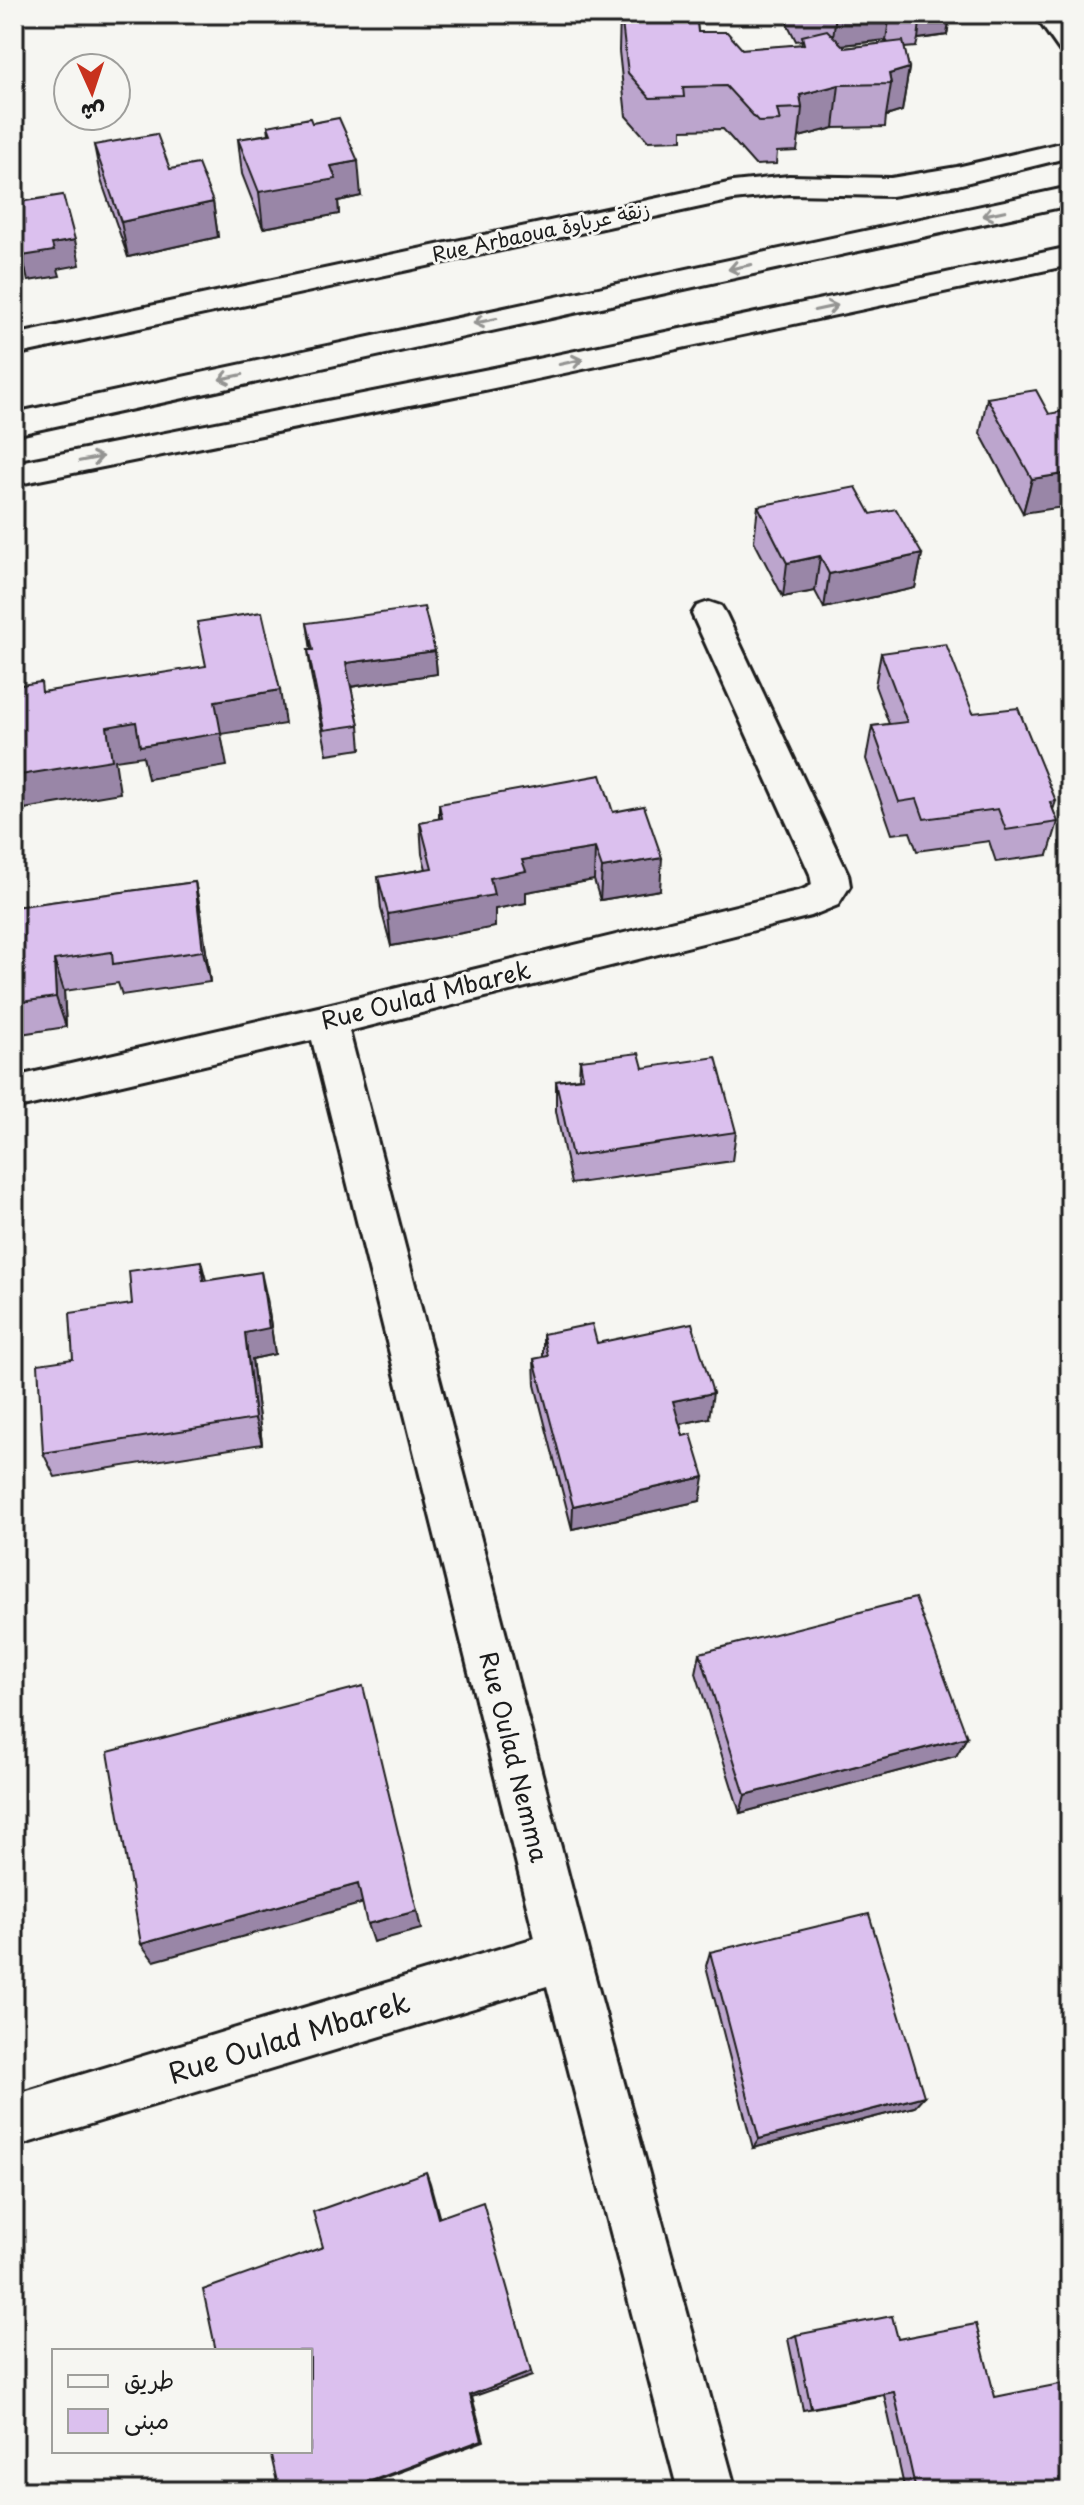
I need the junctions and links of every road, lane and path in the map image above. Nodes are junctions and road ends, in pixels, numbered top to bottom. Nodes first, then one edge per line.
1 (1047, 14) edge
2 (1070, 45) edge
3 (1070, 149) edge
4 (1070, 196) edge
5 (1070, 256) edge
6 (14, 345) edge
7 (358, 405) junction
8 (14, 424) edge
9 (14, 474) edge
10 (14, 502) edge
11 (709, 614) dead end
12 (327, 1021) junction
13 (14, 1093) edge
14 (564, 1955) junction
15 (14, 2121) edge
16 (707, 2491) edge

1 - 2 street
3 - 6 street, Rue Arbaoua زنقة عرباوة
4 -> 8 highway
7 -> 5 highway
9 -> 7 highway
7 - 10 highway
11 - 12 street, Rue Oulad Mbarek
12 - 13 street, Rue Oulad Mbarek
12 - 14 street, Rue Oulad Nemma
14 - 15 street, Rue Oulad Mbarek
14 - 16 street, Rue Oulad Nemma

